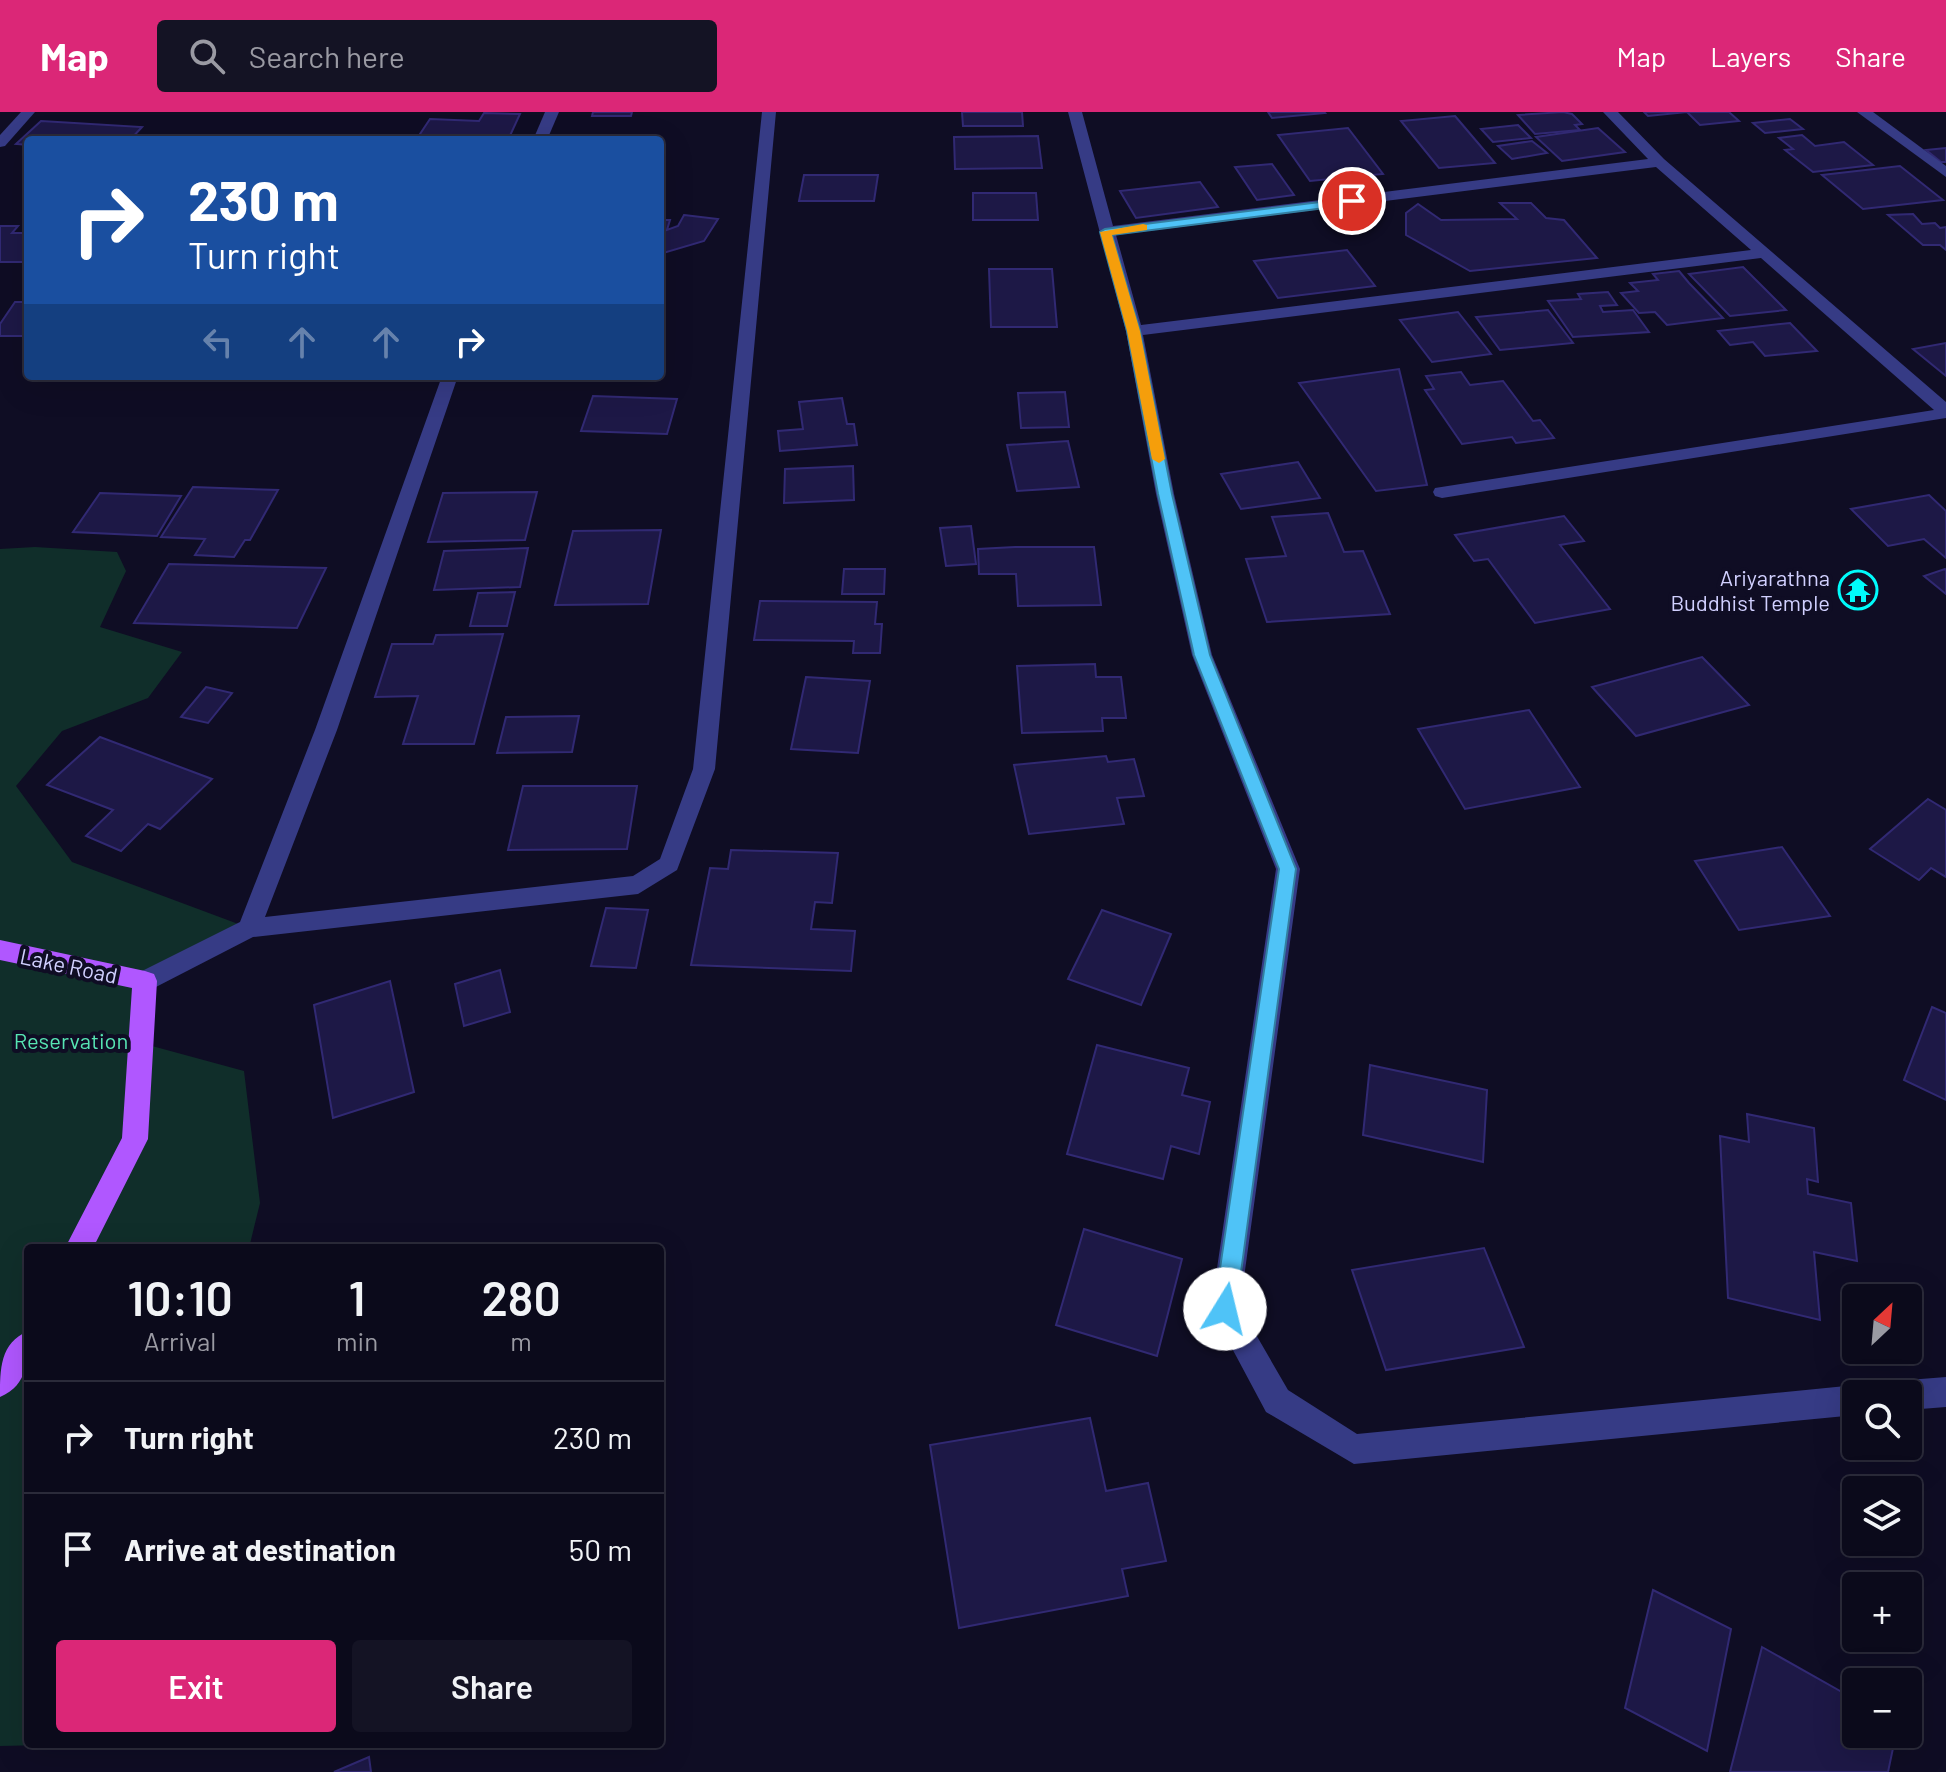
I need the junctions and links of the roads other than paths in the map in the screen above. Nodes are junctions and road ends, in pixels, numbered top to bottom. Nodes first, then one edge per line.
1 (28, 112) edge
2 (552, 112) edge
3 (769, 112) edge
4 (1075, 112) edge
5 (1610, 112) edge
6 (1864, 112) edge
7 (542, 136) edge
8 (0, 143) edge
9 (1659, 162) junction
10 (1946, 173) edge
11 (1105, 232) junction
12 (1765, 253) junction
13 (1134, 331) junction
14 (449, 380) edge
15 (1946, 412) edge
16 (1442, 492) dead end
17 (249, 928) junction
18 (0, 950) edge
19 (145, 981) junction
20 (81, 1244) edge
21 (24, 1350) edge
22 (0, 1382) edge
23 (1946, 1392) edge
24 (1922, 1394) edge
25 (1842, 1401) edge

1 - 8 street
2 - 7 street
3 - 17 street
4 - 11 street
5 - 9 street
6 - 10 street
9 - 11 street
9 - 12 street
11 - 13 street
12 - 13 street
12 - 15 street
13 - 25 street
14 - 17 street
15 - 16 street
17 - 19 street
18 - 19 main road, Lake Road
19 - 20 main road, Lake Road
21 - 22 main road
23 - 24 street

